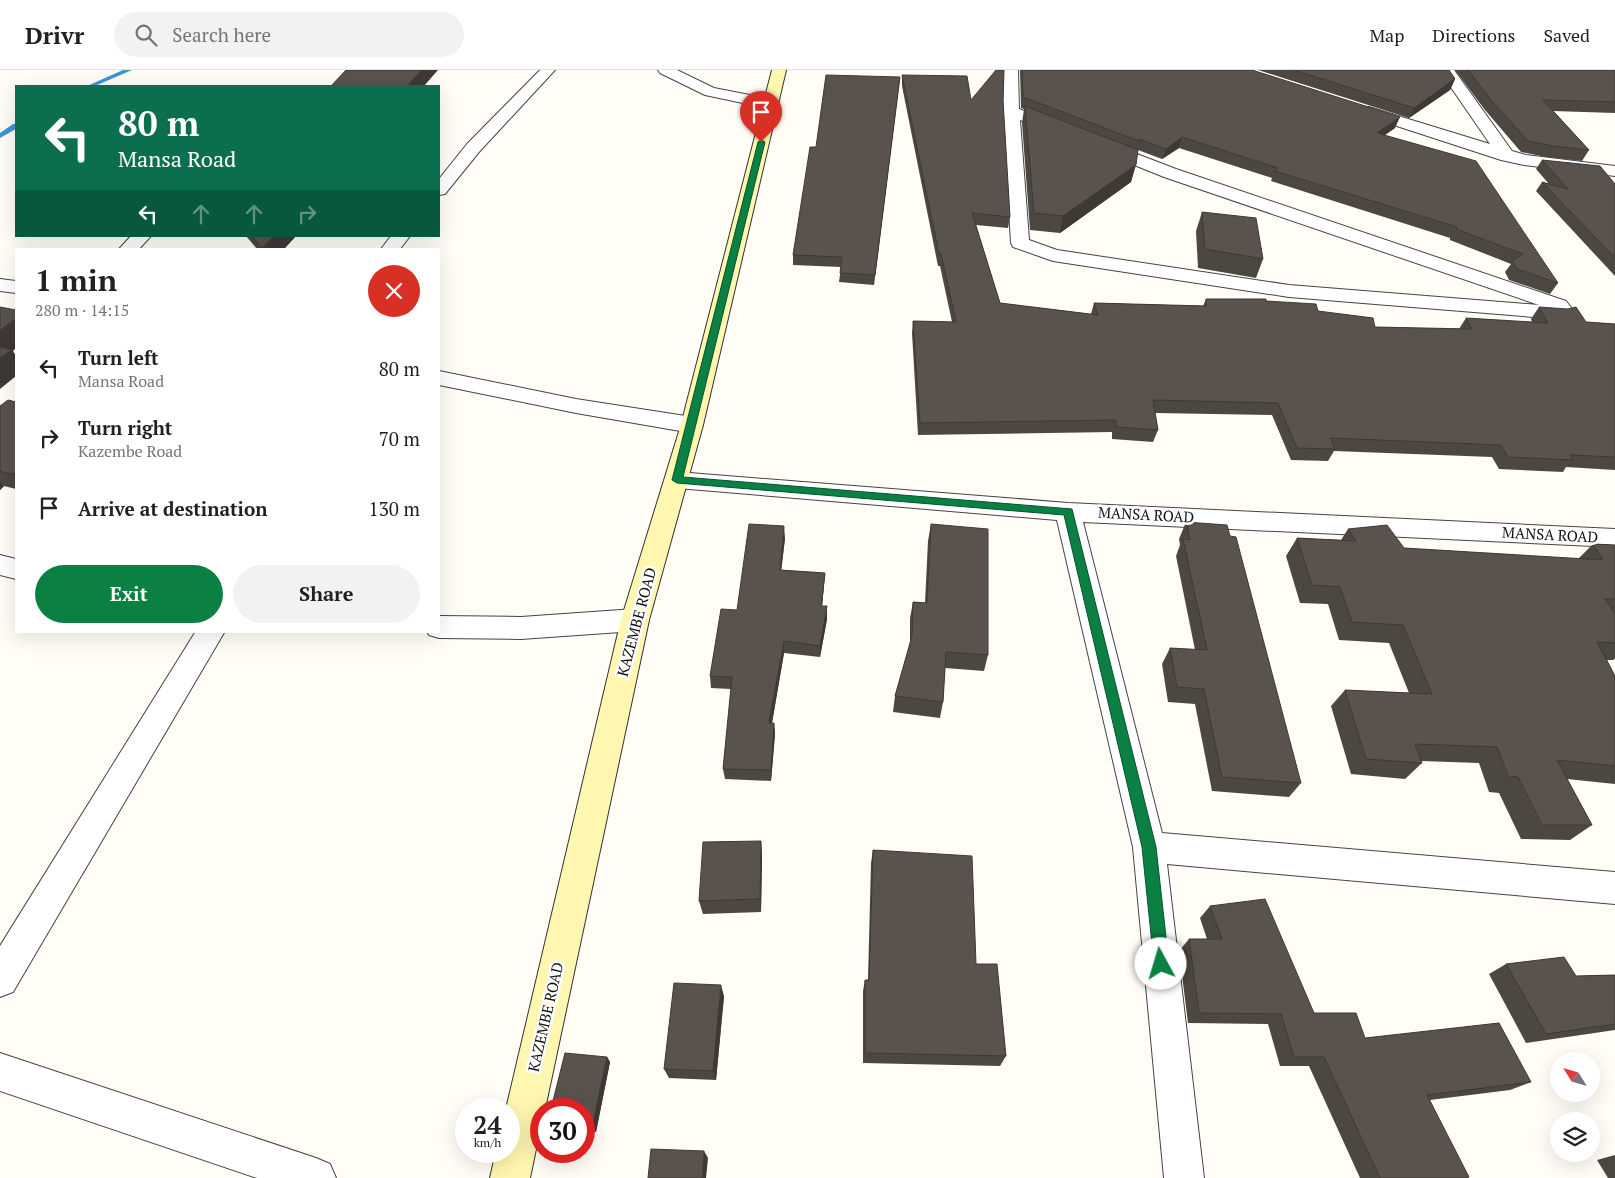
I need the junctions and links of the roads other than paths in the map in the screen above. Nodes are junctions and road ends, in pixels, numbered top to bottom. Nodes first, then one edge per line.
1 (548, 70) edge
2 (665, 70) edge
3 (779, 70) edge
4 (1011, 70) edge
5 (1446, 70) edge
6 (771, 104) junction
7 (1349, 106) edge
8 (1011, 111) junction
9 (1073, 135) edge
10 (1090, 142) edge
11 (1507, 156) junction
12 (1615, 171) edge
13 (440, 189) edge
14 (141, 237) edge
15 (400, 237) edge
16 (129, 248) edge
17 (391, 248) edge
18 (0, 285) edge
19 (15, 287) edge
20 (440, 378) edge
21 (692, 425) junction
22 (677, 480) junction
23 (1068, 512) junction
24 (1615, 538) edge
25 (0, 565) edge
26 (15, 569) edge
27 (635, 620) junction
28 (440, 627) edge
29 (209, 633) edge
30 (1149, 847) junction
31 (1615, 888) edge
32 (0, 979) edge
33 (0, 1072) edge
34 (316, 1178) edge
35 (510, 1178) edge
36 (1184, 1178) edge

1 - 13 street
2 - 6 street
3 - 6 main road, KAZEMBE ROAD
4 - 8 street
5 - 11 street
6 - 21 main road, KAZEMBE ROAD
7 - 11 street
8 - 9 street
8 - 10 street
11 - 12 street
14 - 16 street
15 - 17 street
18 - 19 street
20 - 21 street
21 - 22 main road, KAZEMBE ROAD
22 - 23 street, MANSA ROAD
22 - 27 main road, KAZEMBE ROAD
23 - 24 street, MANSA ROAD
23 - 30 street
25 - 26 street
27 - 28 street
27 - 35 main road, KAZEMBE ROAD
29 - 32 street
30 - 31 street
30 - 36 street
33 - 34 street

